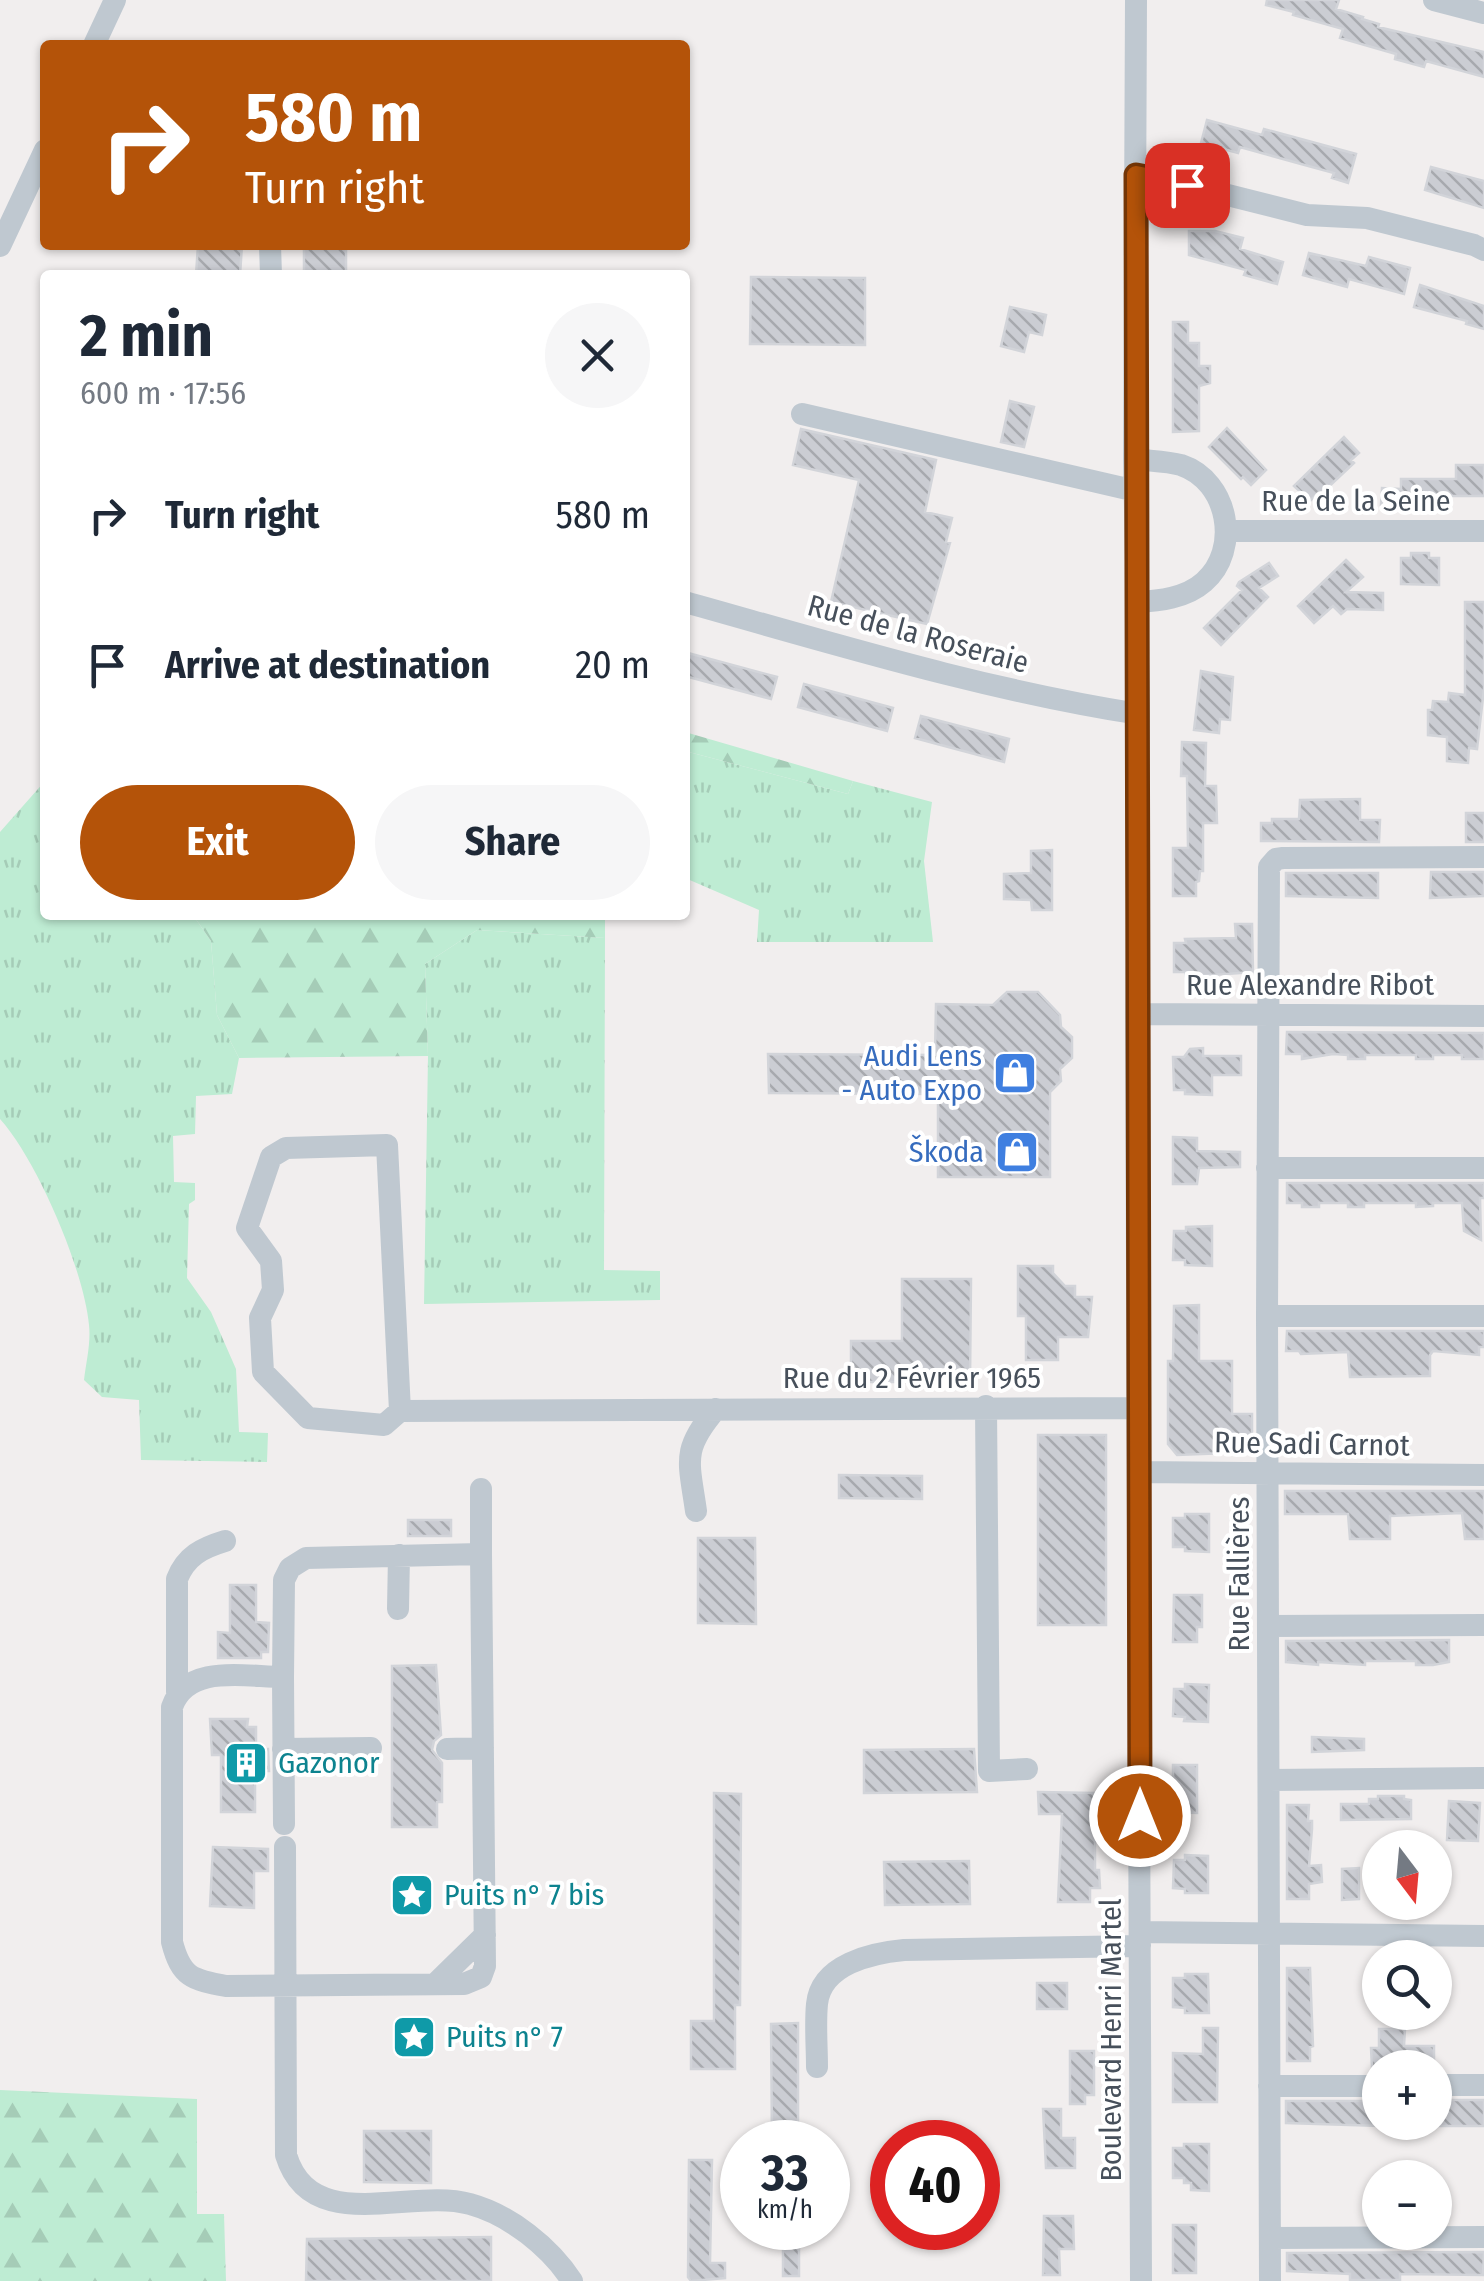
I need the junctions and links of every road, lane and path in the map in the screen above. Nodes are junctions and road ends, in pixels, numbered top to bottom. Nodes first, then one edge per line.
1 (115, 0) edge
2 (1136, 0) edge
3 (1434, 0) edge
4 (1484, 13) edge
5 (96, 40) edge
6 (40, 161) edge
7 (1136, 175) junction
8 (0, 246) edge
9 (1484, 250) edge
10 (802, 414) dead end
11 (1134, 460) junction
12 (1136, 491) junction
13 (1228, 531) junction
14 (1484, 531) edge
15 (1136, 602) junction
16 (690, 603) edge
17 (1139, 714) junction
18 (1484, 857) edge
19 (1136, 1014) junction
20 (1268, 1016) junction
21 (1484, 1016) edge
22 (1268, 1168) junction
23 (1484, 1168) edge
24 (1267, 1316) junction
25 (1484, 1316) edge
26 (986, 1406) junction
27 (1140, 1408) junction
28 (716, 1409) junction
29 (400, 1411) junction
30 (1138, 1472) junction
31 (1269, 1474) junction
32 (1484, 1475) edge
33 (481, 1489) dead end
34 (696, 1511) dead end
35 (225, 1541) dead end
36 (481, 1554) junction
37 (398, 1555) junction
38 (398, 1609) dead end
39 (1484, 1625) edge
40 (1268, 1626) junction
41 (283, 1677) junction
42 (177, 1692) junction
43 (372, 1748) dead end
44 (483, 1748) junction
45 (283, 1749) junction
46 (448, 1749) dead end
47 (1027, 1770) dead end
48 (1484, 1778) edge
49 (1269, 1780) junction
50 (1269, 1933) junction
51 (1484, 1936) edge
52 (1140, 1939) junction
53 (287, 1984) junction
54 (817, 2068) dead end
55 (1484, 2085) edge
56 (1269, 2086) junction
57 (1362, 2086) edge
58 (1452, 2086) edge
59 (1270, 2238) junction
60 (1484, 2238) edge
61 (572, 2281) edge
62 (1141, 2281) edge
63 (1270, 2281) edge

1 - 5 street
2 - 7 street, Boulevard Henri Martel
3 - 4 street
6 - 8 street
7 - 9 street
7 - 11 street, Boulevard Henri Martel
10 - 12 street
11 - 12 street, Boulevard Henri Martel
11 - 13 street, Rue de la Seine
12 - 15 street, Boulevard Henri Martel
13 - 14 street, Rue de la Seine
13 - 15 street, Rue de la Seine
15 - 17 street, Boulevard Henri Martel
16 - 17 street, Rue de la Roseraie
17 - 19 street, Boulevard Henri Martel
18 - 20 street, Rue Fallières
19 - 20 street, Rue Alexandre Ribot
19 - 27 street, Boulevard Henri Martel
20 - 21 street, Rue Alexandre Ribot
20 - 22 street, Rue Fallières
22 - 23 street
22 - 24 street, Rue Fallières
24 - 25 street
24 - 31 street, Rue Fallières
26 - 27 street, Rue du 2 Février 1965
26 - 28 street, Rue du 2 Février 1965
26 - 47 street
27 - 30 street, Boulevard Henri Martel
28 - 29 street, Rue du 2 Février 1965
28 - 34 street
29 - 29 street, Rue du 2 Février 1965
30 - 31 street, Rue Sadi Carnot
30 - 52 street, Boulevard Henri Martel
31 - 32 street, Rue Sadi Carnot
31 - 40 street, Rue Fallières
33 - 36 street
35 - 42 street
36 - 37 street
36 - 44 street
37 - 38 street
37 - 41 street
39 - 40 street
40 - 49 street, Rue Fallières
41 - 42 street
41 - 45 street
42 - 53 street
43 - 45 street
44 - 46 street
44 - 53 street
45 - 53 street
48 - 49 street
49 - 50 street, Rue Fallières
50 - 51 street
50 - 52 street
50 - 56 street, Rue Fallières
52 - 54 street
52 - 62 street, Boulevard Henri Martel
53 - 61 street
55 - 58 street
56 - 57 street
56 - 59 street, Rue Fallières
59 - 60 street
59 - 63 street, Rue Fallières

